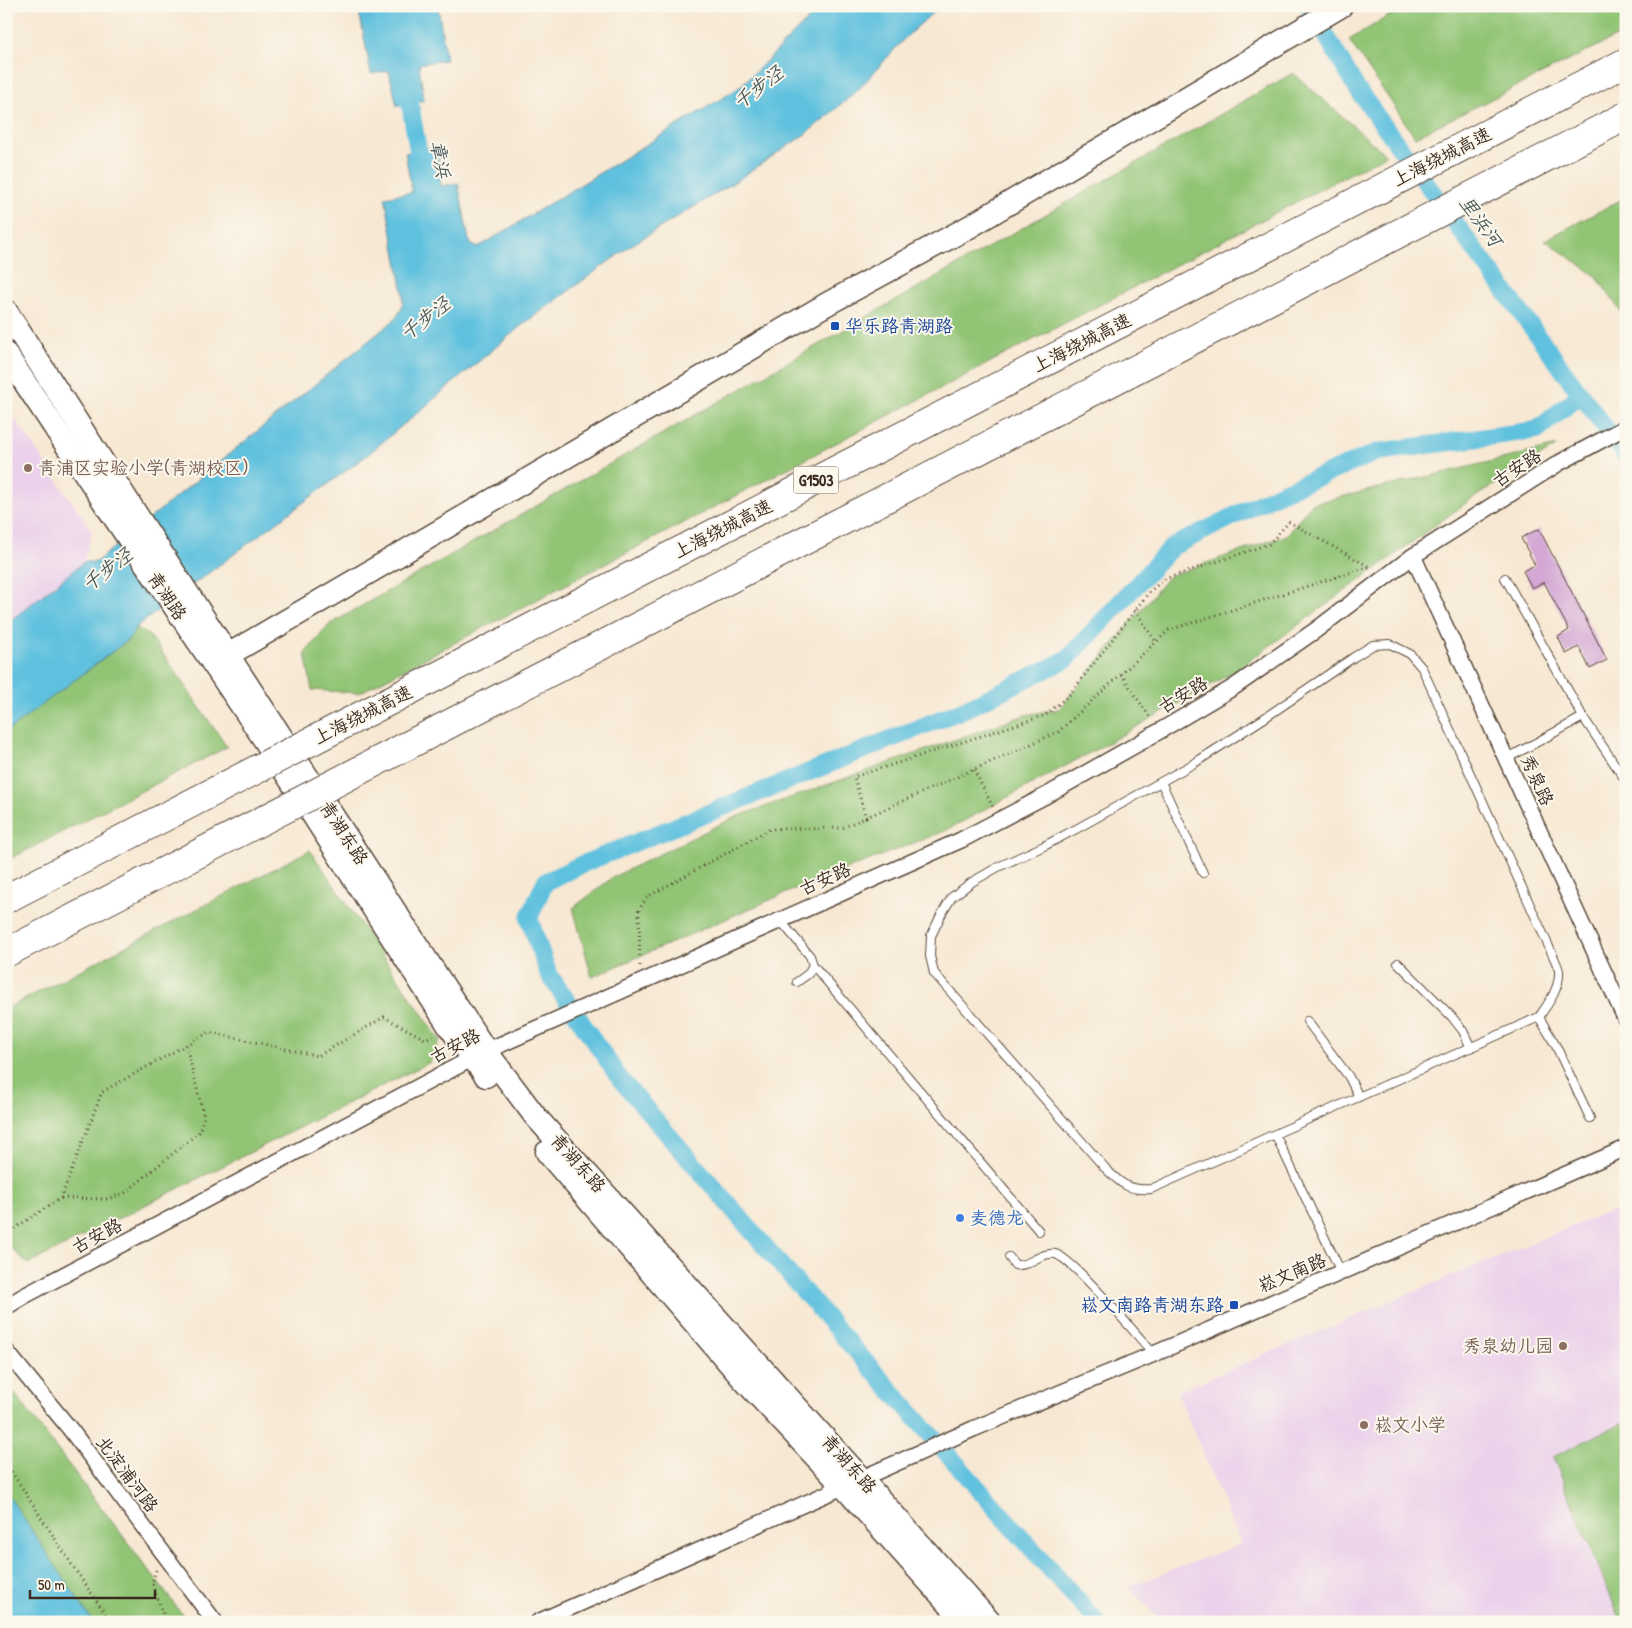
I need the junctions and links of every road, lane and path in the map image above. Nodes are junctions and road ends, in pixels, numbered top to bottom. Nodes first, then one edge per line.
1 (1341, 7) edge
2 (1626, 62) edge
3 (1626, 116) edge
4 (6, 311) edge
5 (6, 354) edge
6 (1626, 427) edge
7 (132, 526) junction
8 (1413, 556) junction
9 (1368, 567) junction
10 (1505, 578) dead end
11 (1383, 579) junction
12 (1135, 610) junction
13 (1156, 642) junction
14 (220, 659) junction
15 (1121, 674) junction
16 (1583, 717) junction
17 (1159, 731) junction
18 (1506, 759) junction
19 (974, 770) junction
20 (1626, 781) edge
21 (1160, 782) junction
22 (866, 818) junction
23 (999, 820) junction
24 (1203, 873) dead end
25 (6, 899) edge
26 (780, 920) junction
27 (6, 953) edge
28 (1398, 963) dead end
29 (813, 965) junction
30 (640, 982) junction
31 (797, 982) dead end
32 (1540, 1017) junction
33 (1626, 1020) edge
34 (1307, 1021) dead end
35 (449, 1026) junction
36 (186, 1045) junction
37 (1470, 1048) junction
38 (479, 1054) junction
39 (1360, 1097) junction
40 (1590, 1118) dead end
41 (1275, 1134) junction
42 (1626, 1148) edge
43 (61, 1198) junction
44 (1039, 1231) dead end
45 (6, 1234) edge
46 (1009, 1257) dead end
47 (1341, 1272) junction
48 (6, 1307) edge
49 (6, 1350) edge
50 (1154, 1354) junction
51 (6, 1463) edge
52 (853, 1483) junction
53 (162, 1553) junction
54 (110, 1622) edge
55 (166, 1622) edge
56 (215, 1622) edge
57 (538, 1622) edge
58 (965, 1622) edge
59 (990, 1622) edge

1 - 14 main road
2 - 25 highway, 上海绕城高速 / G1503, bridge
3 - 27 highway, bridge
4 - 7 main road, 青湖路
5 - 7 main road, 青湖路
6 - 8 street, 古安路
7 - 14 main road, 青湖路
7 - 14 main road
8 - 11 street, 古安路
8 - 18 street, 秀泉路
9 - 11 path
9 - 12 path
9 - 13 path
10 - 16 lane
11 - 17 street, 古安路
12 - 13 path
12 - 22 path
13 - 15 path
14 - 35 main road, 青湖东路
14 - 38 main road, 青湖东路
15 - 17 path
15 - 19 path
16 - 18 lane
16 - 20 lane
17 - 23 street, 古安路
18 - 33 street, 秀泉路
19 - 22 path
19 - 23 path
21 - 24 lane
21 - 32 lane
21 - 41 lane
22 - 30 path
23 - 26 street, 古安路
26 - 29 lane
26 - 30 street, 古安路
28 - 37 lane
29 - 31 lane
29 - 44 lane
30 - 38 street, 古安路
32 - 37 lane
32 - 40 lane
34 - 39 lane
35 - 36 path
35 - 38 main road, 青湖东路
36 - 43 path
36 - 43 path
37 - 39 lane
38 - 48 street, 古安路
38 - 52 main road, 青湖东路
39 - 41 lane
41 - 47 lane
42 - 47 street, 崧文南路
43 - 45 path
46 - 50 lane
47 - 50 street, 崧文南路
49 - 53 street, 北淀浦河路
50 - 52 street, 崧文南路
51 - 54 path
52 - 57 street, 崧文南路
52 - 58 main road, 青湖东路
52 - 59 main road, 青湖东路
53 - 55 path
53 - 56 street, 北淀浦河路

